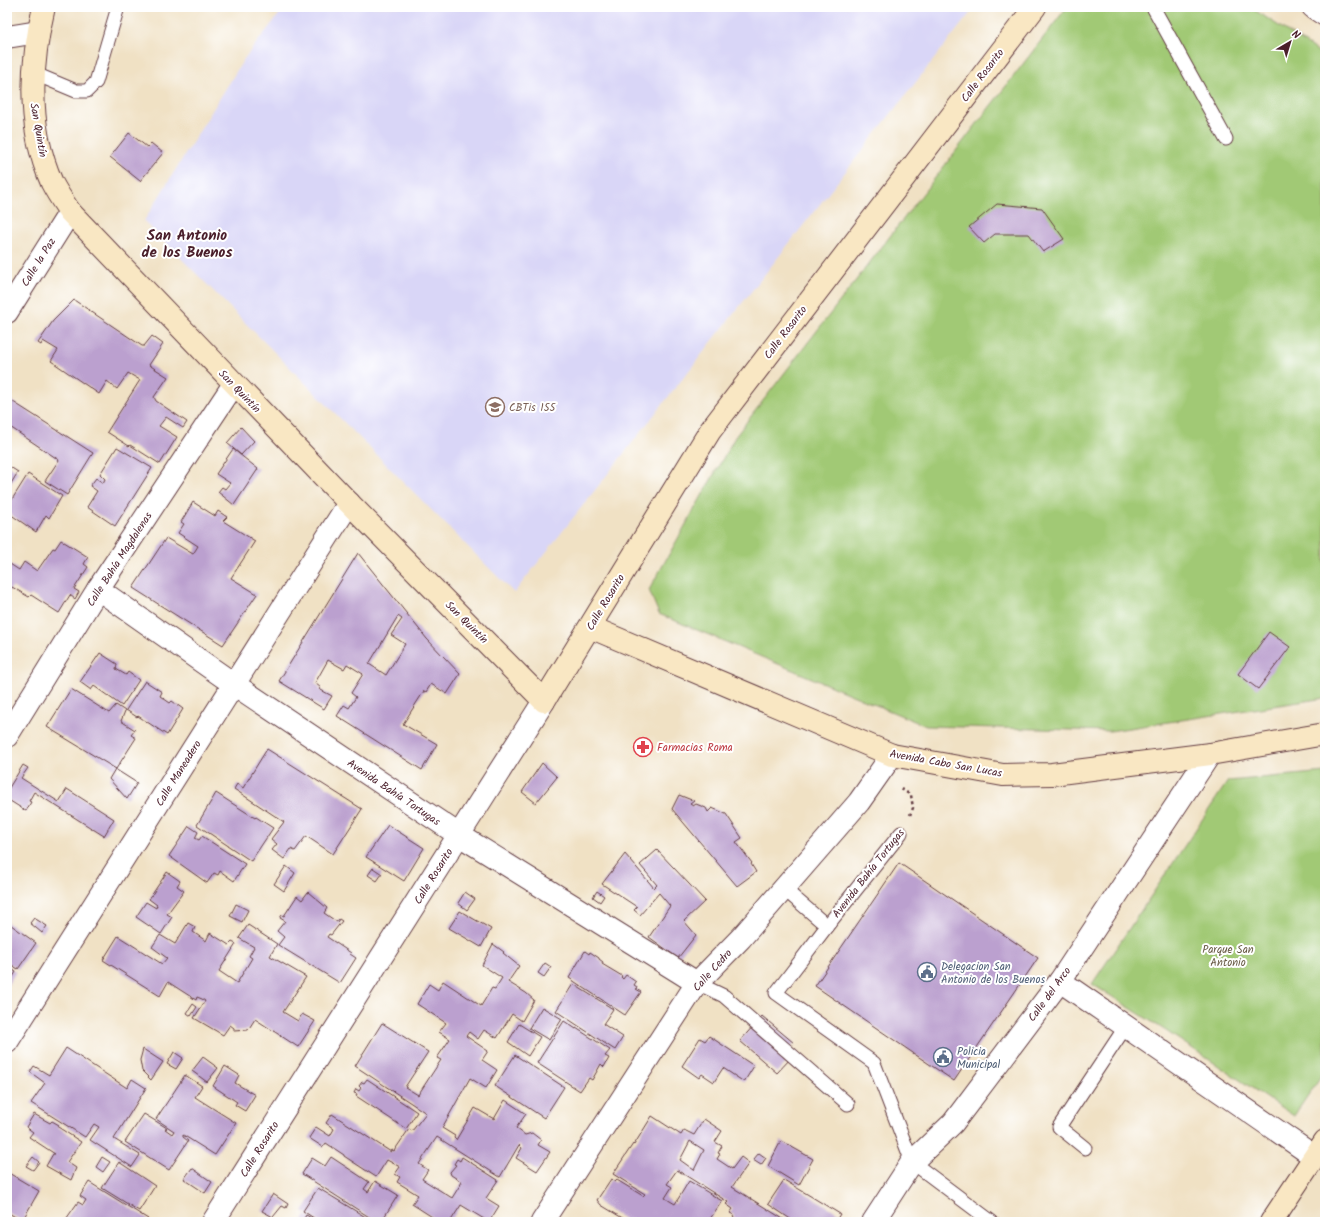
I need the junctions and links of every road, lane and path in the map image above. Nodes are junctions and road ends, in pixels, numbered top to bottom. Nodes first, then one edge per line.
1 (44, 7) edge
2 (118, 7) edge
3 (1034, 7) edge
4 (1153, 7) edge
5 (1313, 7) edge
6 (1325, 15) edge
7 (38, 32) junction
8 (7, 37) edge
9 (33, 73) junction
10 (1226, 139) dead end
11 (70, 212) junction
12 (7, 312) edge
13 (234, 384) junction
14 (349, 503) junction
15 (98, 589) junction
16 (590, 627) junction
17 (234, 685) junction
18 (544, 701) junction
19 (1325, 734) edge
20 (7, 736) edge
21 (1210, 754) junction
22 (892, 755) junction
23 (899, 788) dead end
24 (901, 833) joint
25 (459, 835) junction
26 (783, 888) junction
27 (827, 926) junction
28 (1060, 981) junction
29 (697, 983) junction
30 (1126, 1026) junction
31 (7, 1042) edge
32 (848, 1104) dead end
33 (1085, 1148) dead end
34 (1320, 1149) edge
35 (912, 1162) junction
36 (213, 1222) edge
37 (542, 1222) edge
38 (873, 1222) edge
39 (992, 1222) edge
40 (1270, 1222) edge

1 - 7 street, San Quintín
2 - 9 lane
3 - 16 street, Calle Rosarito
4 - 10 lane
5 - 6 street
7 - 8 street
7 - 9 street, San Quintín
9 - 11 street, San Quintín
11 - 12 street, Calle la Paz
11 - 13 street, San Quintín
13 - 14 street, San Quintín
13 - 15 street, Calle Bahía Magdalenas
14 - 17 street, Calle Maneadero
14 - 18 street, San Quintín
15 - 17 street, Avenida Bahía Tortugas
15 - 20 street, Calle Bahía Magdalenas
16 - 18 street, Calle Rosarito
16 - 22 street, Avenida Cabo San Lucas
17 - 25 street, Avenida Bahía Tortugas
17 - 31 street, Calle Maneadero
18 - 25 street, Calle Rosarito
19 - 21 street, Avenida Cabo San Lucas
21 - 22 street, Avenida Cabo San Lucas
21 - 28 street, Calle del Arco
22 - 26 street, Calle Cedro
23 - 24 path, Avenida Bahía Tortugas
24 - 27 lane, Avenida Bahía Tortugas
25 - 29 street, Avenida Bahía Tortugas
25 - 36 street, Calle Rosarito
26 - 27 lane
26 - 29 street, Calle Cedro
27 - 35 lane, Avenida Bahía Tortugas
28 - 30 street
28 - 35 street, Calle del Arco
29 - 32 lane
29 - 37 street, Calle Cedro
30 - 33 lane
30 - 34 street
34 - 40 street
35 - 38 street, Calle del Arco
35 - 39 lane

